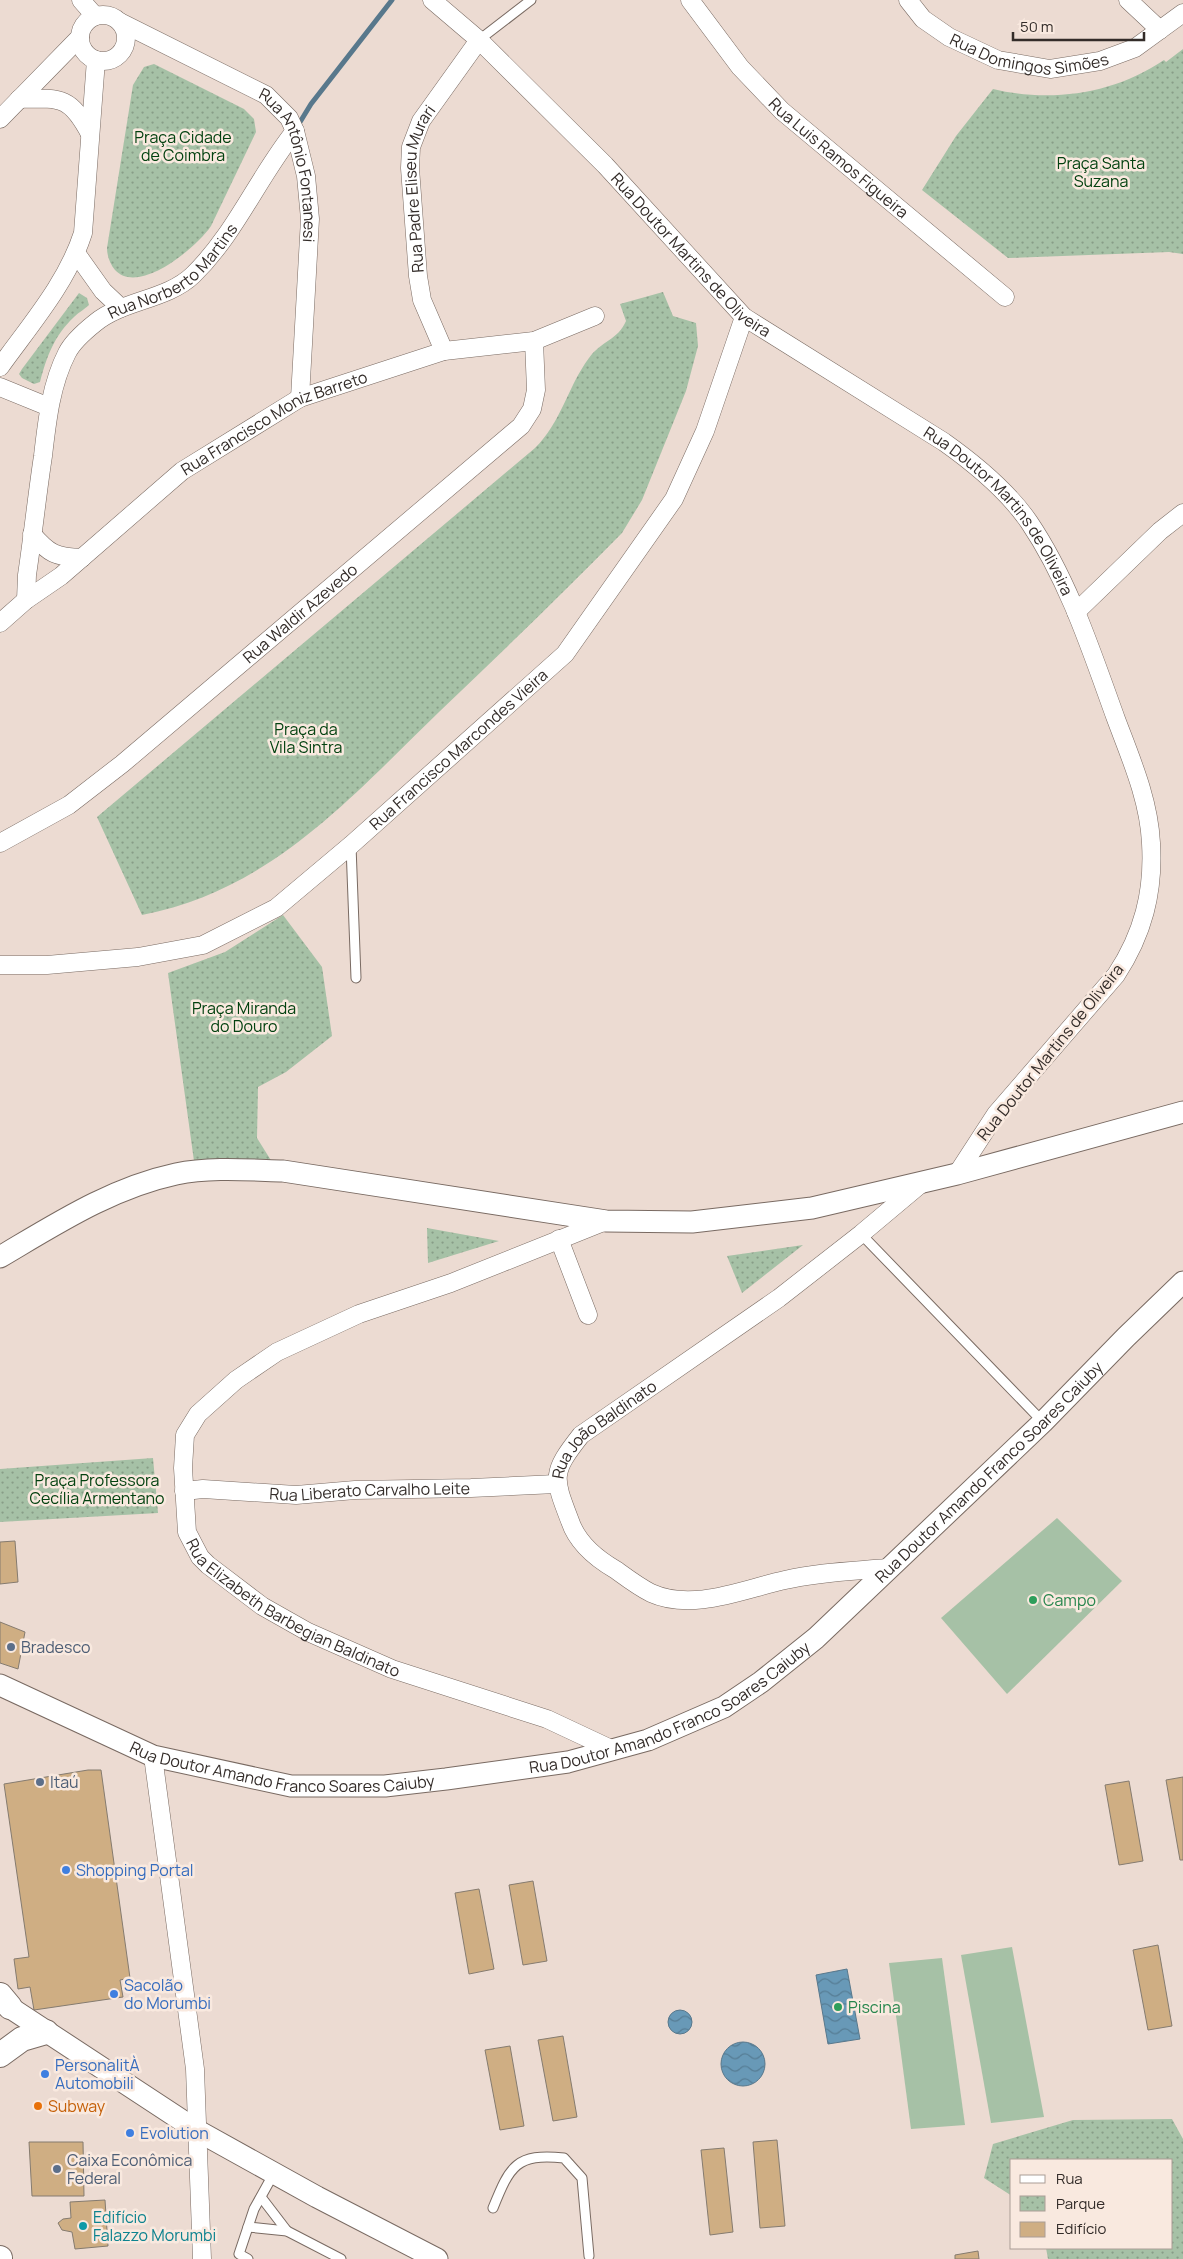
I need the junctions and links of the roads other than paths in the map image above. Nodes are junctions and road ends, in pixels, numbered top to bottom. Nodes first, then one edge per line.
1 (81, 0) edge
2 (432, 0) edge
3 (531, 0) edge
4 (690, 0) edge
5 (908, 0) edge
6 (1128, 0) edge
7 (95, 16) junction
8 (1182, 17) edge
9 (120, 22) junction
10 (1160, 30) junction
11 (80, 37) junction
12 (479, 40) junction
13 (96, 60) junction
14 (19, 99) junction
15 (0, 119) edge
16 (295, 130) junction
17 (90, 134) junction
18 (76, 253) junction
19 (1005, 297) dead end
20 (121, 308) junction
21 (595, 316) dead end
22 (744, 317) junction
23 (534, 341) junction
24 (444, 351) junction
25 (0, 368) edge
26 (0, 387) edge
27 (300, 398) junction
28 (49, 407) junction
29 (1183, 513) edge
30 (32, 534) junction
31 (82, 558) junction
32 (26, 600) junction
33 (1076, 612) junction
34 (0, 623) edge
35 (0, 844) edge
36 (351, 845) junction
37 (0, 965) edge
38 (356, 978) dead end
39 (1183, 1112) edge
40 (957, 1174) junction
41 (923, 1182) junction
42 (606, 1221) junction
43 (861, 1234) junction
44 (560, 1239) junction
45 (0, 1258) edge
46 (1183, 1282) edge
47 (588, 1315) dead end
48 (1043, 1422) junction
49 (556, 1484) junction
50 (184, 1491) junction
51 (888, 1568) junction
52 (0, 1685) edge
53 (24, 1698) junction
54 (0, 1703) edge
55 (611, 1749) junction
56 (153, 1756) junction
57 (3, 2001) edge
58 (46, 2032) junction
59 (0, 2055) edge
60 (198, 2131) junction
61 (274, 2173) junction
62 (261, 2197) junction
63 (493, 2208) dead end
64 (248, 2227) junction
65 (287, 2231) junction
66 (589, 2256) dead end
67 (238, 2257) edge
68 (202, 2259) edge
69 (248, 2259) edge
70 (341, 2259) edge
71 (437, 2259) edge

1 - 7 street
2 - 12 street, Rua Doutor Martins de Oliveira
3 - 12 lane
4 - 19 street, Rua Luis Ramos Figueira
5 - 10 street, Rua Domingos Simões
6 - 10 street
7 - 9 street
7 - 11 street
8 - 10 street, Rua Domingos Simões
9 - 13 street
9 - 16 street, Rua Antônio Fontanesi
11 - 13 street
11 - 14 street
12 - 22 street, Rua Doutor Martins de Oliveira
12 - 24 street, Rua Padre Eliseu Murari
13 - 17 street
14 - 15 street
14 - 17 street
16 - 20 street, Rua Norberto Martins
16 - 27 street, Rua Antônio Fontanesi
17 - 18 street
18 - 20 street
18 - 25 street
20 - 28 street, Rua Norberto Martins
21 - 23 street, Rua Francisco Moniz Barreto
22 - 33 street, Rua Doutor Martins de Oliveira
22 - 36 street, Rua Francisco Marcondes Vieira
23 - 24 street, Rua Francisco Moniz Barreto
23 - 35 street, Rua Waldir Azevedo
24 - 27 street, Rua Francisco Moniz Barreto
26 - 28 street
27 - 31 street, Rua Francisco Moniz Barreto
28 - 30 street, Rua Norberto Martins
29 - 33 street
30 - 31 street
30 - 32 street, Rua Norberto Martins
31 - 32 street, Rua Francisco Moniz Barreto
32 - 34 street, Rua Francisco Moniz Barreto
33 - 40 street, Rua Doutor Martins de Oliveira
36 - 37 street, Rua Francisco Marcondes Vieira
36 - 38 lane
39 - 40 street
40 - 41 street
41 - 42 street
41 - 43 street, Rua João Baldinato
42 - 44 street, Rua Elizabeth Barbegian Baldinato
42 - 45 street
43 - 48 lane
43 - 49 street, Rua João Baldinato
44 - 47 street
44 - 50 street, Rua Elizabeth Barbegian Baldinato
46 - 48 street, Rua Doutor Amando Franco Soares Caiuby
48 - 51 street, Rua Doutor Amando Franco Soares Caiuby
49 - 50 street, Rua Liberato Carvalho Leite
49 - 51 street, Rua João Baldinato
50 - 55 street, Rua Elizabeth Barbegian Baldinato
51 - 55 street, Rua Doutor Amando Franco Soares Caiuby
52 - 53 street, Rua Doutor Amando Franco Soares Caiuby
53 - 54 street
53 - 56 street, Rua Doutor Amando Franco Soares Caiuby
55 - 56 street, Rua Doutor Amando Franco Soares Caiuby
56 - 60 street
57 - 58 street
58 - 59 main road
58 - 60 street
60 - 61 street
60 - 68 street
61 - 62 lane
61 - 71 street
62 - 64 lane
62 - 65 lane
63 - 66 lane
64 - 65 lane
64 - 67 lane
65 - 70 lane
67 - 69 lane

